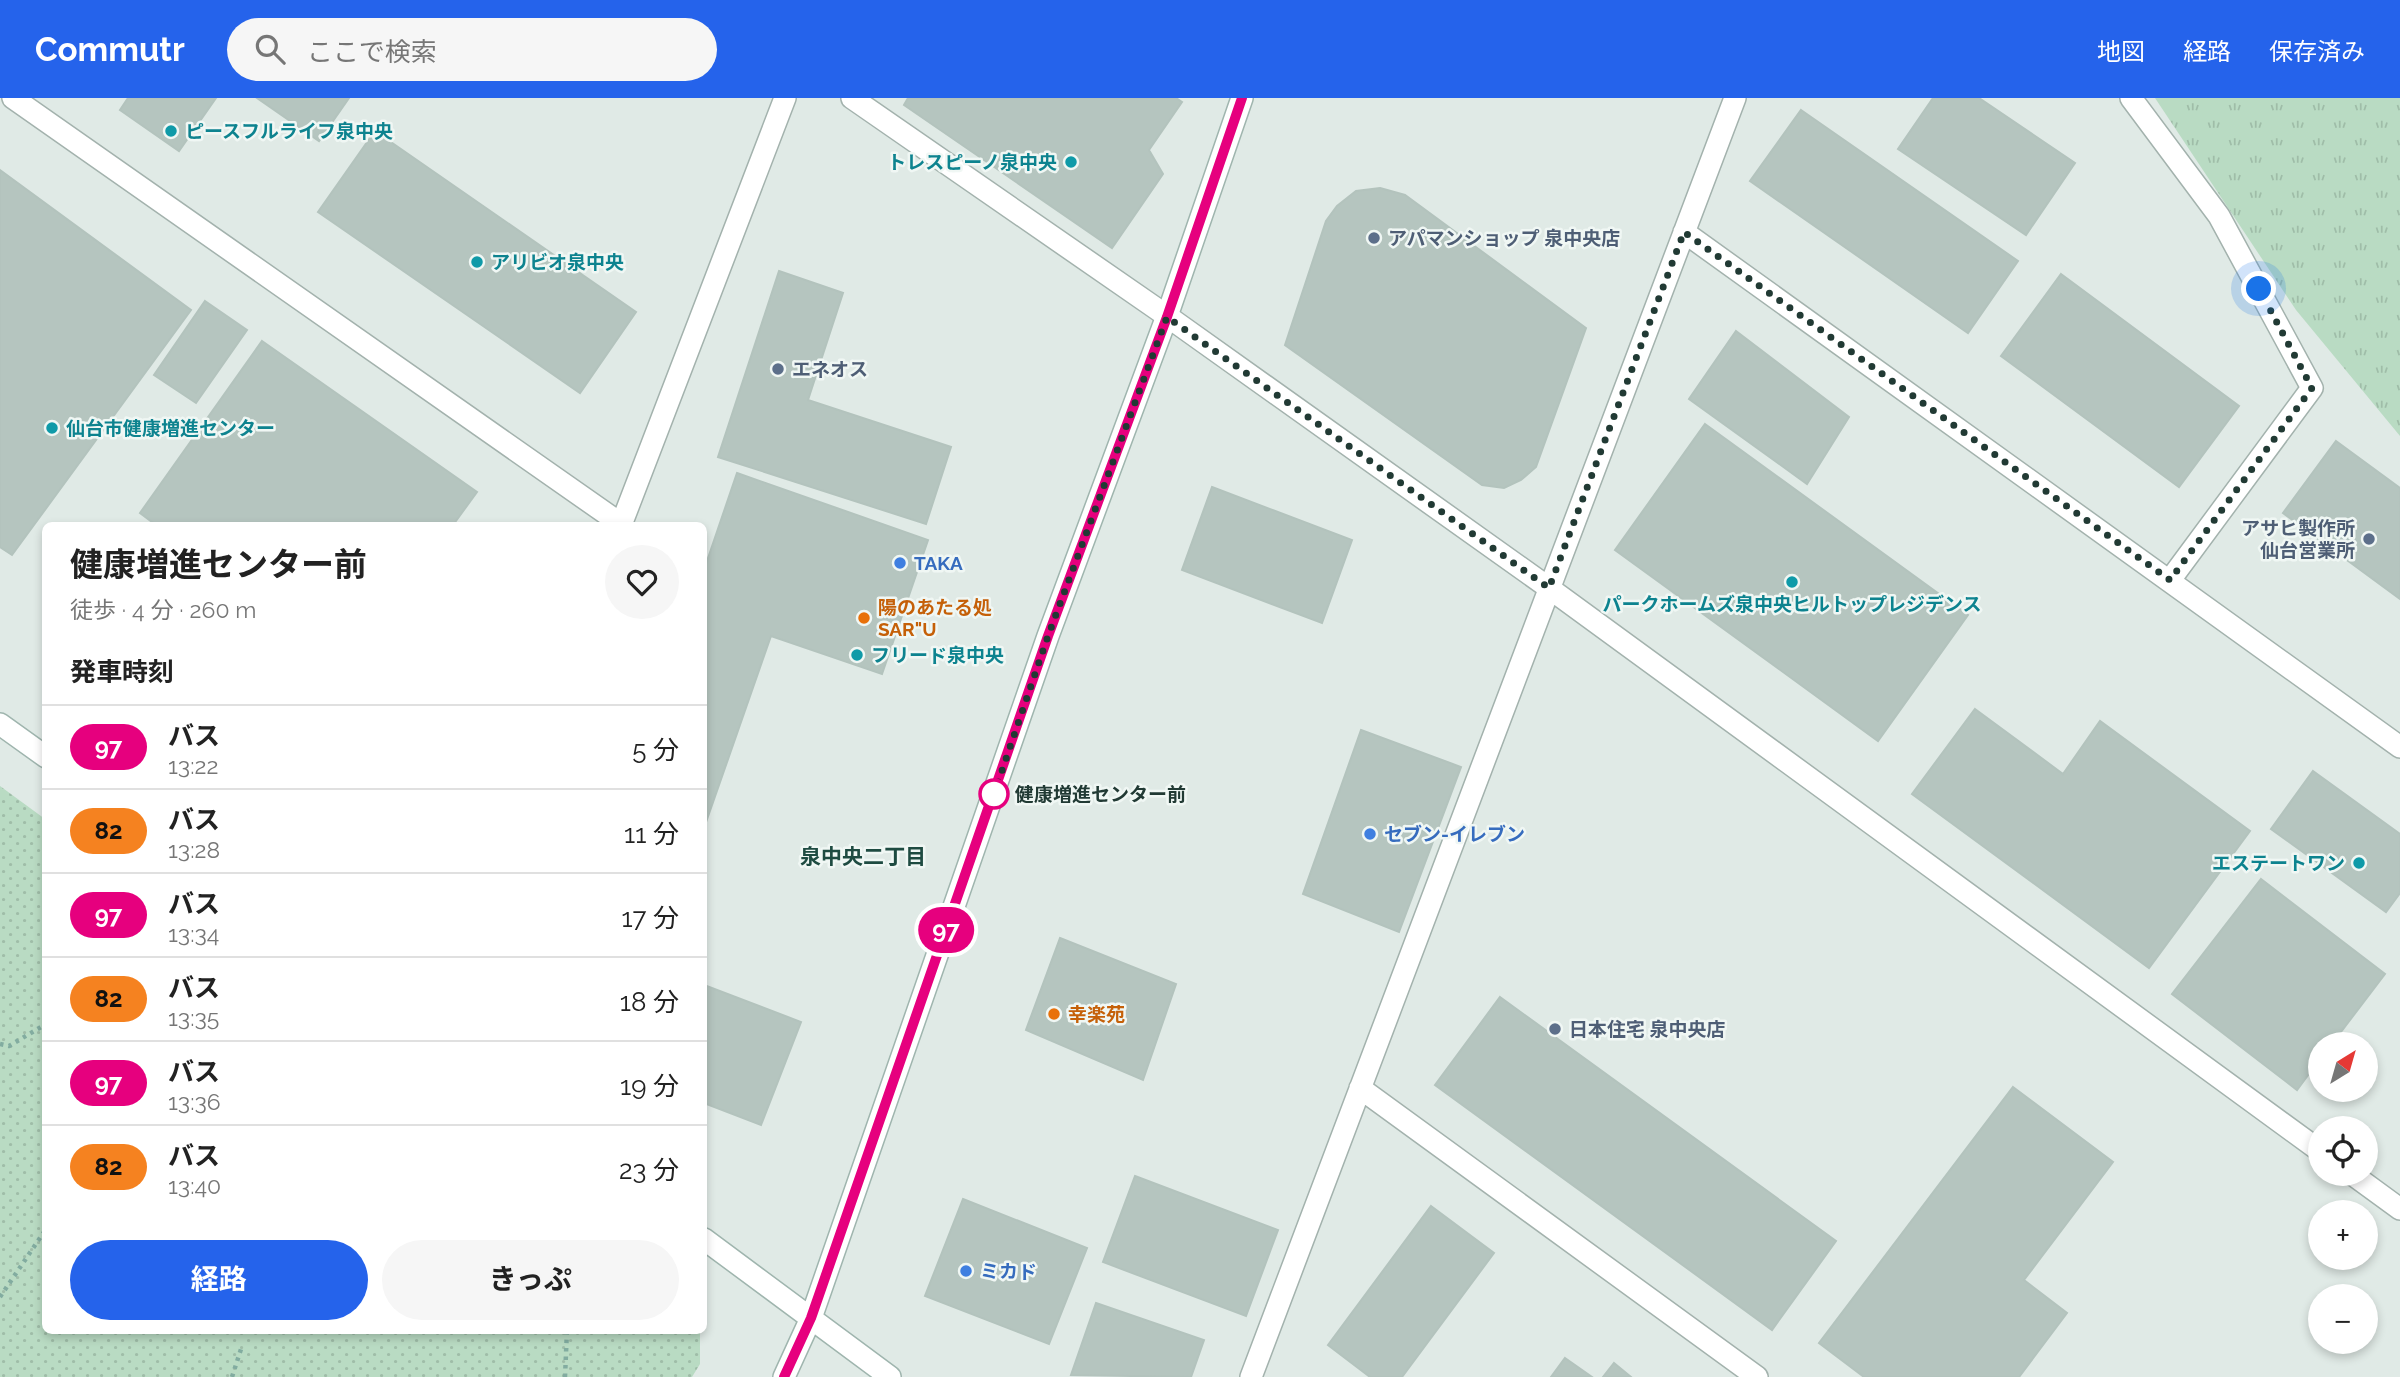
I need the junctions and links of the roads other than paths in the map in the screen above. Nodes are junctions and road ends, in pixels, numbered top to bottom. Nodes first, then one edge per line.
1 (13, 98) edge
2 (785, 98) edge
3 (852, 98) edge
4 (1242, 98) edge
5 (1735, 98) edge
6 (2131, 98) edge
7 (1684, 232) junction
8 (1167, 317) junction
9 (617, 522) edge
10 (622, 522) edge
11 (2170, 580) junction
12 (1549, 588) junction
13 (0, 724) edge
14 (2400, 747) edge
15 (42, 754) edge
16 (1360, 1088) junction
17 (2308, 1142) edge
18 (2368, 1186) edge
19 (2400, 1209) edge
20 (707, 1241) edge
21 (811, 1318) junction
22 (784, 1377) edge
23 (890, 1377) edge
24 (1251, 1377) edge
25 (1757, 1377) edge

1 - 9 street
2 - 10 street
3 - 8 street
4 - 8 street
5 - 7 street
6 - 11 street
7 - 11 street
7 - 12 street
8 - 12 street
8 - 21 street
11 - 14 street
12 - 16 street
12 - 17 street
13 - 15 street
16 - 24 street
16 - 25 street
18 - 19 street
20 - 21 street
21 - 22 street
21 - 23 street

